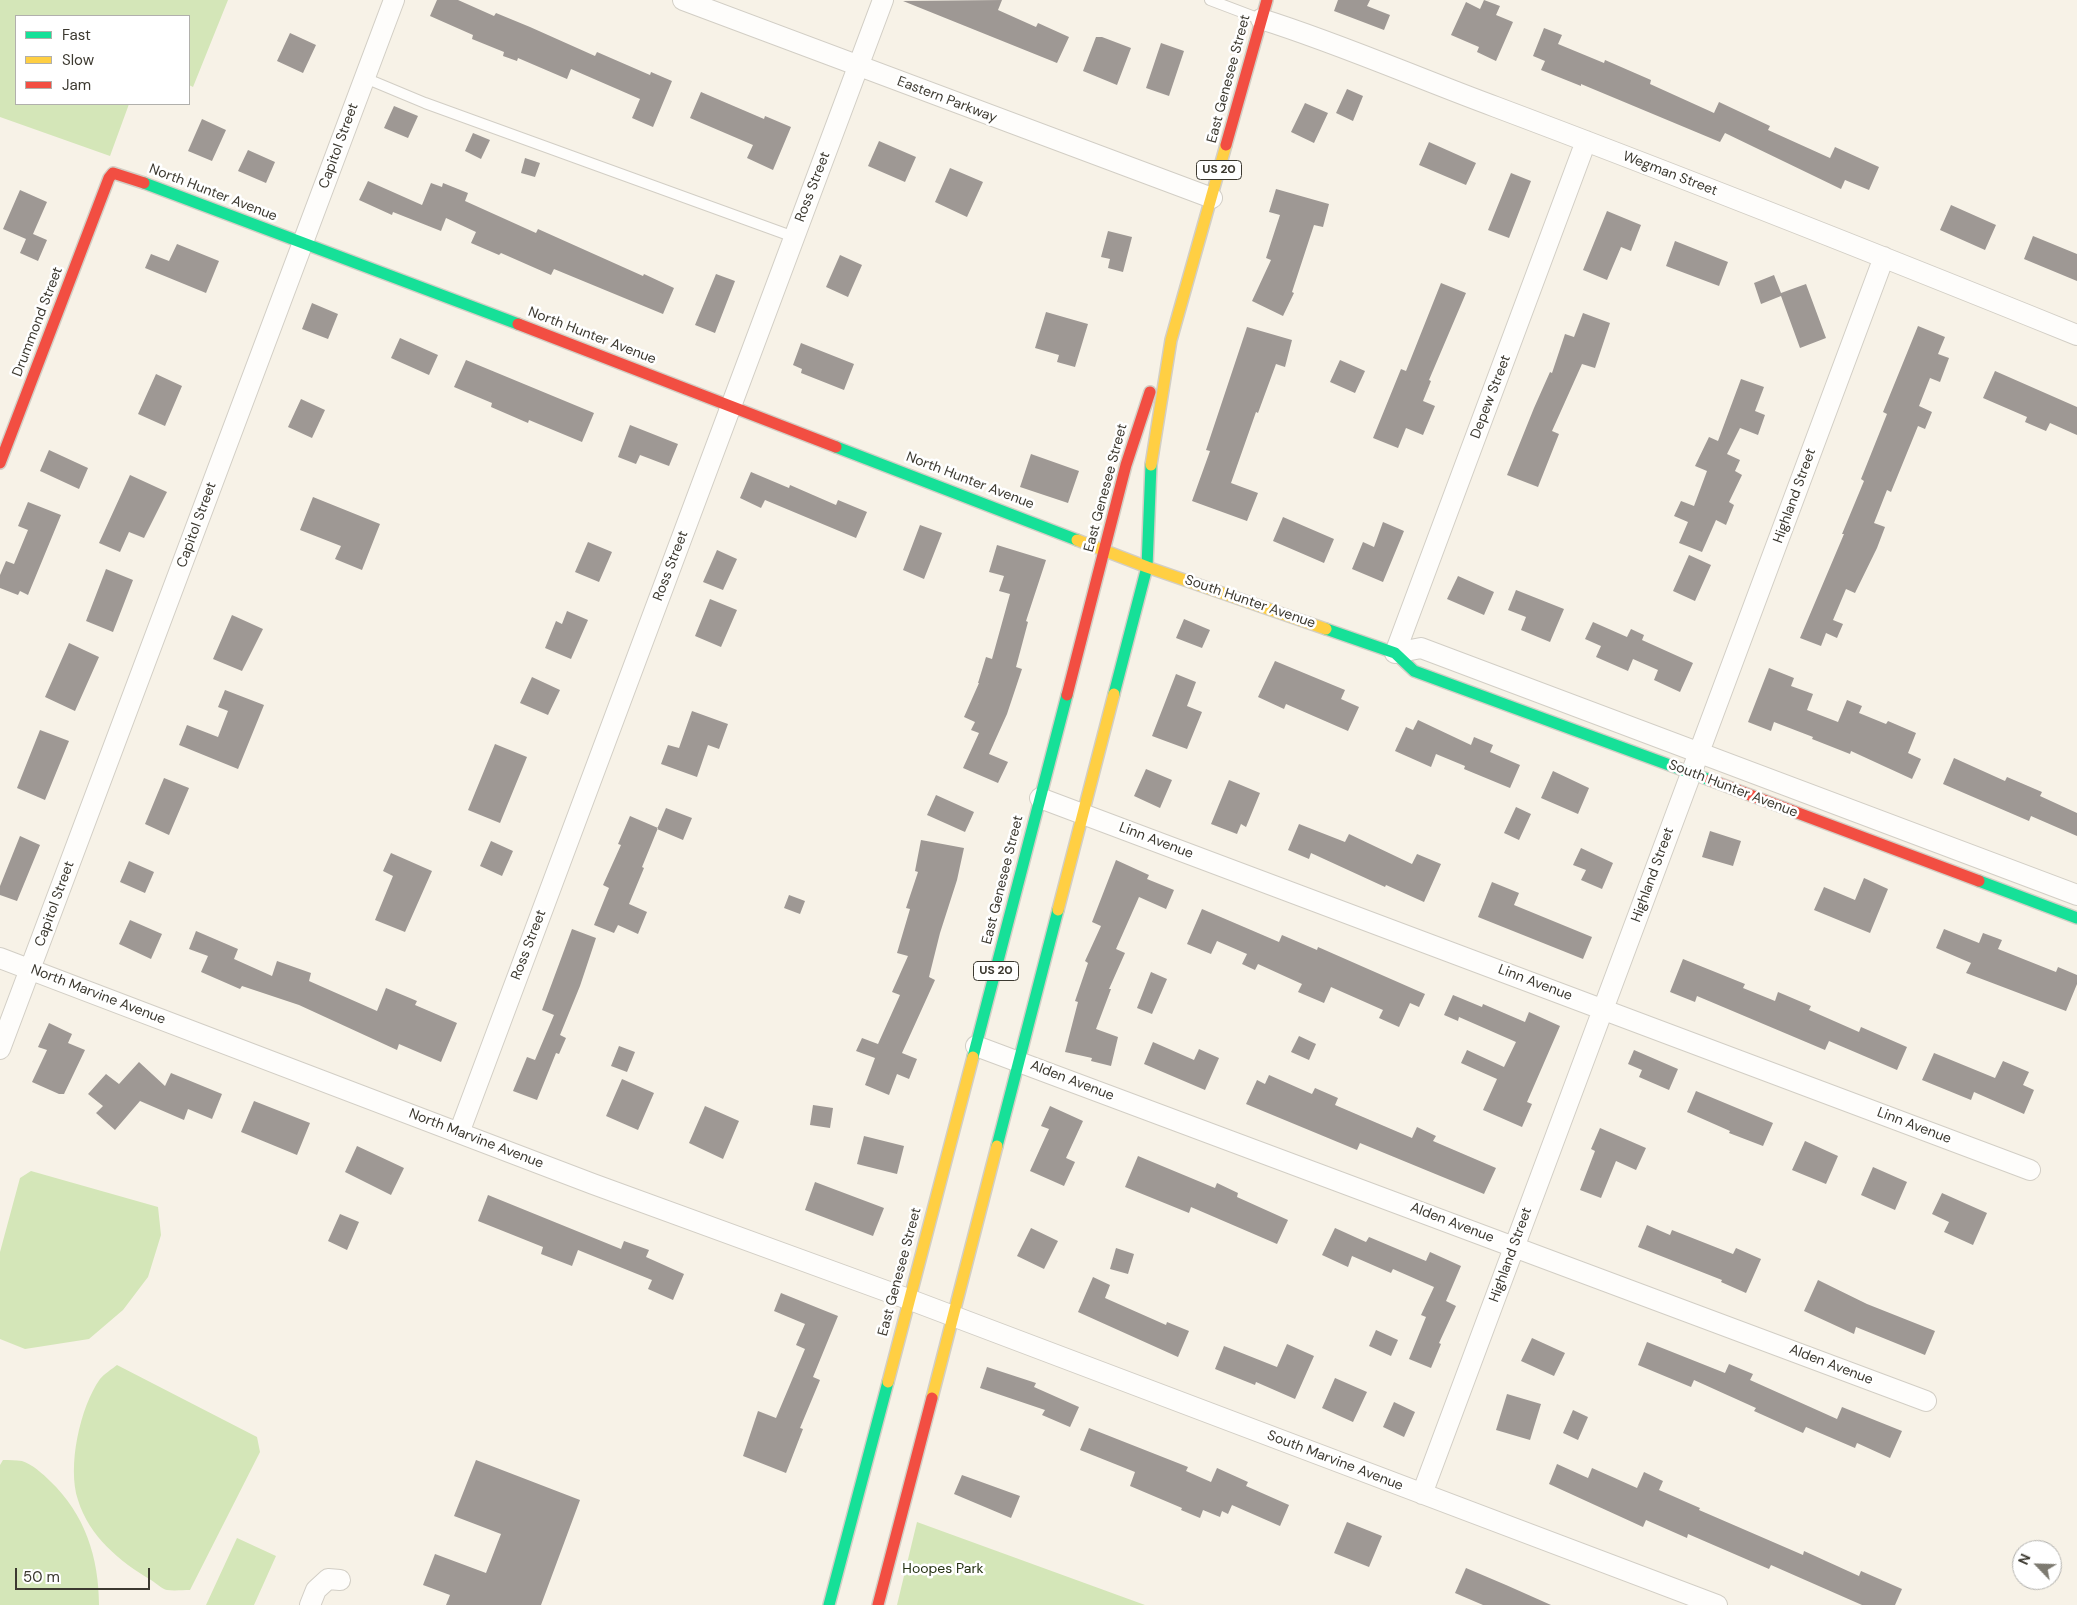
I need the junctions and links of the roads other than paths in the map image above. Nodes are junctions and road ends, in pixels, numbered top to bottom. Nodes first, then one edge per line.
1 (394, 0) edge
2 (683, 0) edge
3 (883, 0) edge
4 (1210, 0) edge
5 (1267, 0) edge
6 (1261, 19) junction
7 (858, 67) junction
8 (365, 78) junction
9 (1586, 142) junction
10 (1212, 198) junction
11 (93, 220) joint
12 (794, 237) junction
13 (303, 244) junction
14 (1884, 257) junction
15 (2077, 335) edge
16 (1171, 340) junction
17 (731, 406) junction
18 (0, 463) edge
19 (1105, 551) junction
20 (1148, 567) junction
21 (1395, 653) junction
22 (1559, 712) junction
23 (1700, 752) junction
24 (1692, 772) junction
25 (1794, 788) junction
26 (1040, 798) junction
27 (1786, 809) junction
28 (1083, 814) junction
29 (1861, 814) junction
30 (1853, 834) junction
31 (1917, 835) junction
32 (1910, 855) junction
33 (2036, 880) junction
34 (2077, 895) edge
35 (2029, 900) junction
36 (2077, 918) edge
37 (0, 958) edge
38 (31, 970) junction
39 (1604, 1008) junction
40 (976, 1046) junction
41 (0, 1049) edge
42 (1020, 1062) junction
43 (459, 1133) junction
44 (2030, 1170) dead end
45 (1514, 1246) junction
46 (908, 1299) junction
47 (953, 1317) junction
48 (1926, 1401) dead end
49 (1422, 1494) junction
50 (340, 1580) dead end
51 (310, 1605) edge
52 (829, 1605) edge
53 (878, 1605) edge
54 (1716, 1605) edge

1 - 8 street, Capitol Street
2 - 7 street, Eastern Parkway
3 - 7 street, Ross Street
4 - 6 lane
5 - 6 main road, East Genesee Street / US 20
6 - 9 street, Wegman Street
6 - 10 main road, East Genesee Street / US 20
7 - 10 street, Eastern Parkway
7 - 12 street, Ross Street
8 - 12 lane
8 - 13 street, Capitol Street
9 - 14 street, Wegman Street
9 - 21 street, Depew Street
10 - 16 main road, East Genesee Street / US 20
11 - 13 main road, North Hunter Avenue
11 - 18 main road, Drummond Street
12 - 17 street, Ross Street
13 - 17 main road, North Hunter Avenue
13 - 38 street, Capitol Street
14 - 15 street, Wegman Street
14 - 23 street, Highland Street
16 - 19 main road, East Genesee Street / US 20
16 - 20 main road, East Genesee Street / US 20
17 - 19 main road, North Hunter Avenue
17 - 43 street, Ross Street
19 - 20 main road, South Hunter Avenue
19 - 26 main road, East Genesee Street / US 20
20 - 21 main road, South Hunter Avenue
20 - 28 main road, East Genesee Street / US 20
21 - 22 street, South Hunter Avenue
22 - 23 street, South Hunter Avenue
22 - 24 main road, South Hunter Avenue
23 - 24 street, Highland Street
23 - 25 street, South Hunter Avenue
24 - 27 main road, South Hunter Avenue
24 - 39 street, Highland Street
25 - 27 lane
25 - 29 street, South Hunter Avenue
26 - 28 street, Linn Avenue
26 - 40 main road, East Genesee Street / US 20
27 - 30 main road, South Hunter Avenue
28 - 39 street, Linn Avenue
28 - 42 main road, East Genesee Street / US 20
29 - 30 lane
29 - 31 street, South Hunter Avenue
30 - 32 main road, South Hunter Avenue
31 - 32 lane
31 - 33 street, South Hunter Avenue
32 - 35 main road, South Hunter Avenue
33 - 34 street, South Hunter Avenue
33 - 35 lane
35 - 36 main road, South Hunter Avenue
37 - 38 street, North Marvine Avenue
38 - 41 street, Capitol Street
38 - 43 street, North Marvine Avenue
39 - 44 street, Linn Avenue
39 - 45 street, Highland Street
40 - 42 street, Alden Avenue
40 - 46 main road, East Genesee Street / US 20
42 - 45 street, Alden Avenue
42 - 47 main road, East Genesee Street / US 20
43 - 46 street, North Marvine Avenue
45 - 48 street, Alden Avenue
45 - 49 street, Highland Street
46 - 47 street, North Marvine Avenue
46 - 52 main road, East Genesee Street / US 20
47 - 49 street, South Marvine Avenue
47 - 53 main road, East Genesee Street / US 20
49 - 54 street, South Marvine Avenue
50 - 51 street

